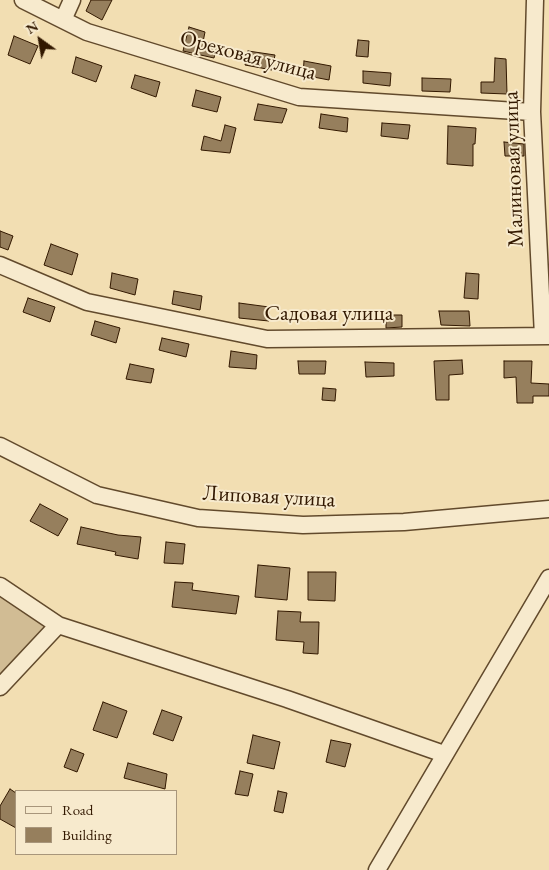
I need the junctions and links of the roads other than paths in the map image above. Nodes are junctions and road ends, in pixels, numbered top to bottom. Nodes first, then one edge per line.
1 (23, 0) edge
2 (72, 0) edge
3 (535, 0) edge
4 (63, 20) junction
5 (532, 112) junction
6 (0, 265) edge
7 (546, 336) edge
8 (0, 446) edge
9 (549, 509) edge
10 (549, 578) edge
11 (0, 586) edge
12 (58, 625) junction
13 (0, 687) edge
14 (444, 754) junction
15 (377, 870) edge

1 - 4 street, Ореховая улица
2 - 4 street
3 - 5 street, Малиновая улица
4 - 5 street, Ореховая улица
5 - 7 street, Малиновая улица
6 - 7 street, Садовая улица
8 - 9 street, Липовая улица
10 - 14 street
11 - 12 street
12 - 13 street
12 - 14 street
14 - 15 street

